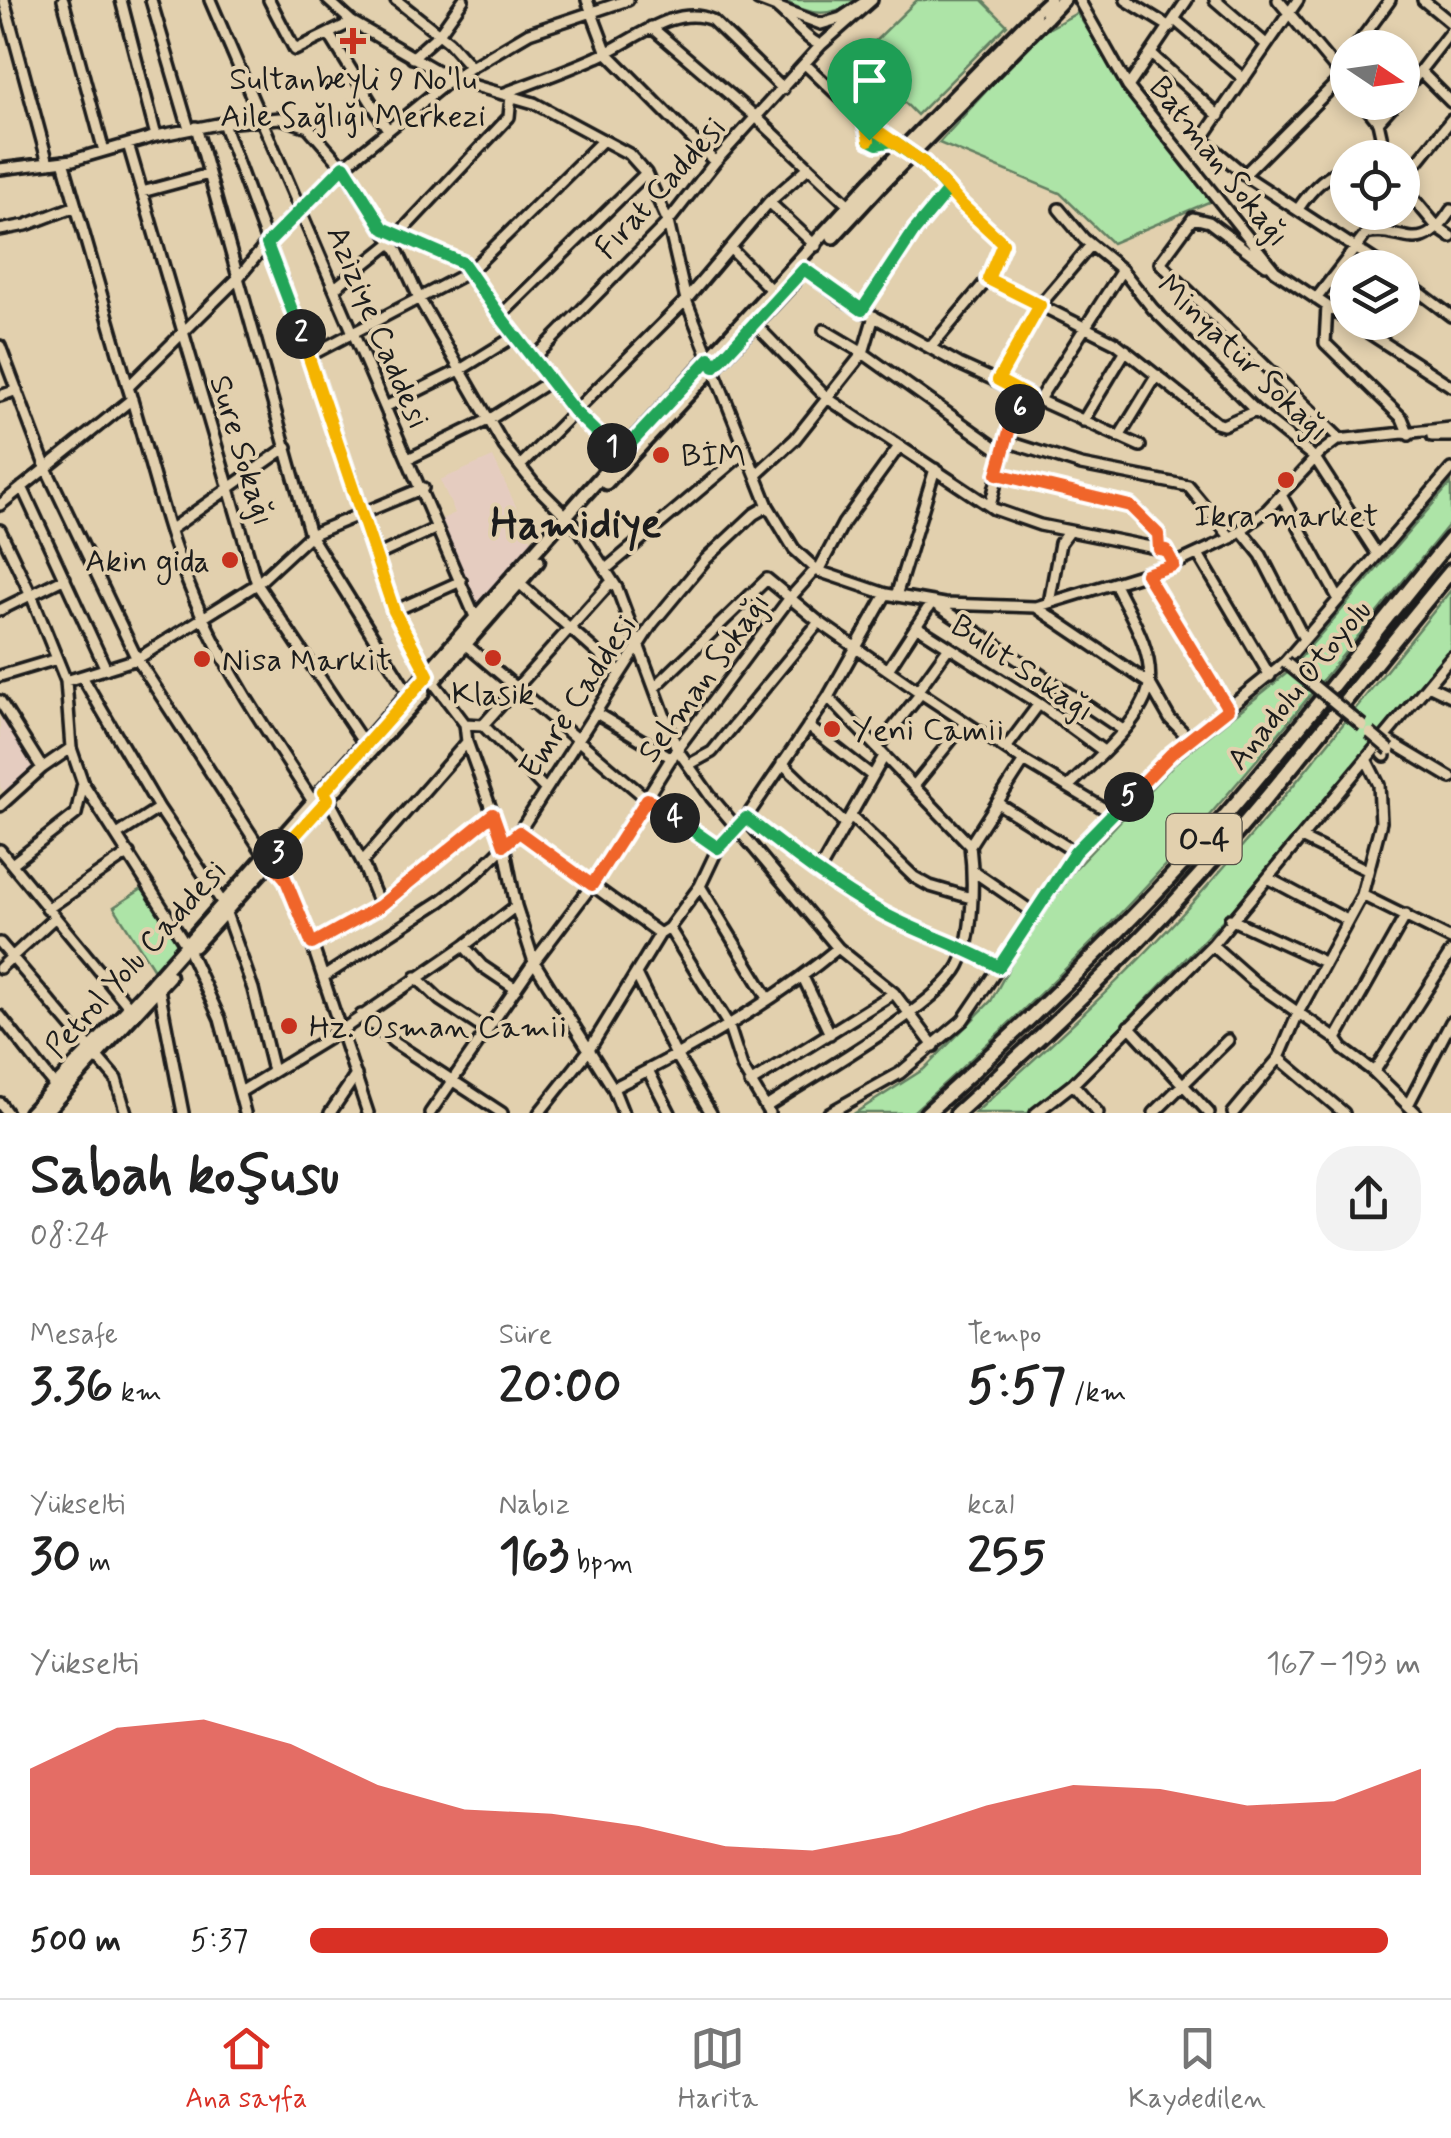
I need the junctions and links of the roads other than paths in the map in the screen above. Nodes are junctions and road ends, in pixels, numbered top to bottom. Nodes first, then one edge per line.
1 (4, 0) edge
2 (63, 0) edge
3 (121, 0) edge
4 (151, 0) edge
5 (210, 0) edge
6 (269, 0) edge
7 (396, 0) edge
8 (463, 0) edge
9 (628, 0) edge
10 (758, 0) edge
11 (870, 0) edge
12 (1126, 0) edge
13 (1187, 0) edge
14 (1215, 0) edge
15 (1278, 0) edge
16 (1298, 0) edge
17 (1390, 0) edge
18 (1423, 0) edge
19 (333, 2) edge
20 (1053, 2) edge
21 (1080, 4) edge
22 (590, 5) edge
23 (777, 8) junction
24 (1289, 12) junction
25 (352, 22) junction
26 (1172, 23) junction
27 (1451, 23) edge
28 (820, 24) junction
29 (651, 27) junction
30 (1368, 30) edge
31 (1451, 31) edge
32 (329, 34) junction
33 (438, 34) junction
34 (820, 43) junction
35 (1267, 45) junction
36 (607, 53) junction
37 (1152, 54) junction
38 (412, 58) junction
39 (1330, 63) edge
40 (805, 64) junction
41 (471, 67) junction
42 (1420, 71) joint
43 (450, 79) junction
44 (1244, 79) junction
45 (1128, 87) junction
46 (783, 89) junction
47 (1330, 90) edge
48 (507, 95) junction
49 (1451, 102) edge
50 (1219, 116) junction
51 (260, 118) junction
52 (756, 118) junction
53 (1451, 120) edge
54 (1378, 122) edge
55 (224, 123) junction
56 (192, 128) junction
57 (388, 130) junction
58 (156, 136) junction
59 (603, 140) junction
60 (1381, 140) edge
61 (128, 144) junction
62 (104, 151) junction
63 (1420, 160) edge
64 (64, 161) junction
65 (715, 162) junction
66 (48, 163) junction
67 (344, 166) junction
68 (809, 166) junction
69 (0, 169) edge
70 (646, 173) junction
71 (210, 174) junction
72 (1244, 175) junction
73 (1330, 176) edge
74 (876, 184) junction
75 (948, 190) junction
76 (142, 192) junction
77 (769, 202) junction
78 (1420, 205) edge
79 (76, 206) junction
80 (850, 206) junction
81 (1059, 209) dead end
82 (302, 210) junction
83 (1298, 210) junction
84 (1451, 210) edge
85 (668, 222) junction
86 (1439, 229) junction
87 (0, 230) edge
88 (1451, 237) edge
89 (395, 239) junction
90 (267, 244) junction
91 (1091, 245) junction
92 (816, 246) junction
93 (1357, 246) junction
94 (730, 248) junction
95 (1362, 250) edge
96 (804, 269) junction
97 (1122, 270) junction
98 (1274, 271) junction
99 (469, 272) junction
100 (239, 278) junction
101 (988, 279) junction
102 (336, 288) junction
103 (772, 292) junction
104 (1420, 293) edge
105 (420, 300) junction
106 (686, 300) junction
107 (1316, 300) junction
108 (1040, 305) junction
109 (1326, 306) junction
110 (1330, 308) edge
111 (862, 310) junction
112 (500, 316) junction
113 (874, 316) junction
114 (1451, 316) edge
115 (754, 323) junction
116 (1086, 328) junction
117 (824, 330) dead end
118 (356, 333) junction
119 (182, 335) junction
120 (515, 336) junction
121 (1380, 340) edge
122 (0, 346) edge
123 (930, 348) junction
124 (1126, 350) junction
125 (863, 353) junction
126 (309, 356) junction
127 (534, 359) junction
128 (712, 362) junction
129 (460, 370) junction
130 (1157, 375) junction
131 (550, 380) junction
132 (998, 380) junction
133 (1451, 386) edge
134 (128, 387) junction
135 (17, 390) junction
136 (0, 396) edge
137 (1028, 396) junction
138 (826, 398) junction
139 (132, 399) junction
140 (1038, 401) junction
141 (384, 407) junction
142 (574, 411) junction
143 (1256, 411) junction
144 (490, 419) junction
145 (1083, 421) junction
146 (1451, 428) edge
147 (1409, 435) junction
148 (1451, 436) edge
149 (1120, 437) junction
150 (1341, 440) junction
151 (1006, 441) junction
152 (1140, 446) dead end
153 (287, 447) junction
154 (898, 448) junction
155 (746, 452) junction
156 (1002, 452) junction
157 (619, 456) junction
158 (1315, 458) junction
159 (408, 459) junction
160 (520, 466) junction
161 (46, 468) junction
162 (934, 468) junction
163 (1451, 472) edge
164 (997, 474) junction
165 (756, 476) junction
166 (22, 487) junction
167 (229, 487) junction
168 (423, 488) junction
169 (1281, 496) junction
170 (0, 505) edge
171 (768, 506) junction
172 (990, 506) junction
173 (361, 516) junction
174 (569, 519) junction
175 (438, 528) junction
176 (171, 529) junction
177 (0, 530) edge
178 (1241, 530) junction
179 (1069, 531) junction
180 (310, 535) junction
181 (1230, 538) junction
182 (1451, 539) edge
183 (1159, 549) junction
184 (1198, 554) junction
185 (1377, 554) junction
186 (376, 556) junction
187 (1174, 565) junction
188 (606, 569) junction
189 (817, 570) junction
190 (1451, 571) edge
191 (1146, 574) junction
192 (65, 578) junction
193 (461, 581) junction
194 (612, 581) junction
195 (519, 583) junction
196 (257, 584) junction
197 (1115, 584) junction
198 (891, 595) junction
199 (32, 596) junction
200 (789, 598) junction
201 (1338, 598) junction
202 (932, 602) junction
203 (1049, 603) junction
204 (1036, 607) junction
205 (0, 610) edge
206 (394, 611) junction
207 (476, 618) junction
208 (203, 619) junction
209 (818, 622) junction
210 (916, 626) junction
211 (570, 630) junction
212 (1304, 639) junction
213 (466, 644) junction
214 (639, 646) junction
215 (856, 647) junction
216 (949, 647) junction
217 (1451, 658) edge
218 (57, 659) junction
219 (138, 659) junction
220 (1285, 662) junction
221 (890, 668) junction
222 (106, 669) junction
223 (620, 672) junction
224 (0, 676) edge
225 (1270, 676) junction
226 (83, 678) junction
227 (430, 678) junction
228 (66, 681) junction
229 (1150, 684) junction
230 (1428, 685) junction
231 (655, 687) junction
232 (518, 688) junction
233 (919, 692) junction
234 (410, 696) junction
235 (1451, 696) edge
236 (828, 697) junction
237 (0, 701) edge
238 (1039, 704) junction
239 (1228, 709) junction
240 (596, 713) junction
241 (965, 722) junction
242 (465, 724) junction
243 (483, 725) junction
244 (808, 726) junction
245 (1124, 730) junction
246 (1384, 738) junction
247 (1190, 739) junction
248 (467, 742) junction
249 (577, 742) junction
250 (365, 744) junction
251 (70, 748) junction
252 (1006, 748) junction
253 (1102, 750) junction
254 (675, 753) junction
255 (880, 753) junction
256 (1386, 754) dead end
257 (1366, 760) junction
258 (1024, 761) junction
259 (782, 763) junction
260 (690, 764) junction
261 (42, 768) junction
262 (871, 776) junction
263 (1451, 778) edge
264 (84, 783) junction
265 (914, 786) junction
266 (1068, 787) junction
267 (546, 790) junction
268 (326, 795) junction
269 (647, 799) junction
270 (314, 804) junction
271 (1000, 804) junction
272 (0, 806) edge
273 (159, 808) junction
274 (493, 814) junction
275 (1112, 814) junction
276 (746, 818) junction
277 (848, 820) junction
278 (736, 826) junction
279 (519, 832) junction
280 (118, 834) junction
281 (1301, 838) junction
282 (970, 844) junction
283 (504, 845) junction
284 (718, 848) junction
285 (0, 850) edge
286 (1075, 852) junction
287 (129, 853) junction
288 (268, 859) junction
289 (362, 862) junction
290 (12, 864) junction
291 (973, 870) junction
292 (1367, 870) junction
293 (818, 872) junction
294 (1268, 878) junction
295 (592, 885) junction
296 (700, 886) junction
297 (1362, 895) junction
298 (971, 898) junction
299 (380, 906) junction
300 (516, 906) junction
301 (224, 907) junction
302 (46, 909) junction
303 (1034, 914) junction
304 (1406, 915) junction
305 (54, 918) junction
306 (1230, 919) junction
307 (1347, 920) junction
308 (664, 931) junction
309 (1451, 939) edge
310 (0, 943) edge
311 (312, 944) junction
312 (1212, 945) junction
313 (464, 946) junction
314 (963, 947) junction
315 (187, 948) junction
316 (838, 948) junction
317 (1451, 952) edge
318 (12, 959) junction
319 (534, 962) junction
320 (1324, 962) junction
321 (999, 967) junction
322 (0, 968) edge
323 (636, 974) junction
324 (325, 976) junction
325 (804, 977) junction
326 (416, 978) junction
327 (155, 986) junction
328 (516, 989) junction
329 (894, 992) junction
330 (768, 998) junction
331 (130, 1008) junction
332 (1299, 1010) junction
333 (911, 1012) junction
334 (361, 1015) junction
335 (0, 1016) edge
336 (1451, 1022) edge
337 (728, 1024) junction
338 (1129, 1026) junction
339 (342, 1030) junction
340 (486, 1031) junction
341 (830, 1034) junction
342 (1336, 1039) junction
343 (1228, 1040) dead end
344 (934, 1046) junction
345 (589, 1050) junction
346 (94, 1053) junction
347 (675, 1053) junction
348 (1279, 1058) junction
349 (648, 1070) junction
350 (273, 1071) junction
351 (1374, 1072) junction
352 (356, 1074) junction
353 (452, 1082) junction
354 (750, 1083) junction
355 (1185, 1083) junction
356 (1073, 1084) junction
357 (613, 1088) junction
358 (242, 1091) junction
359 (54, 1098) edge
360 (0, 1103) edge
361 (1412, 1109) edge
362 (768, 1110) edge
363 (7, 1113) edge
364 (30, 1113) edge
365 (44, 1113) edge
366 (126, 1113) edge
367 (183, 1113) edge
368 (245, 1113) edge
369 (330, 1113) edge
370 (368, 1113) edge
371 (430, 1113) edge
372 (502, 1113) edge
373 (539, 1113) edge
374 (623, 1113) edge
375 (670, 1113) edge
376 (711, 1113) edge
377 (829, 1113) edge
378 (927, 1113) edge
379 (957, 1113) edge
380 (1036, 1113) edge
381 (1098, 1113) edge
382 (1154, 1113) edge
383 (1209, 1113) edge
384 (1232, 1113) edge
385 (1344, 1113) edge

1 - 66 street
2 - 62 street
3 - 58 street
4 - 56 street
5 - 51 street, Aziziye Caddesi
6 - 32 street
7 - 33 street
8 - 33 street
9 - 22 street
10 - 23 street
11 - 28 street
11 - 34 street
12 - 26 street
13 - 26 street
14 - 35 street
15 - 24 street
16 - 24 street
17 - 30 street
18 - 27 street
19 - 25 street
20 - 21 street
20 - 74 main road, Petrol Yolu Caddesi, bridge
21 - 45 street, Batman Sokağı
22 - 36 street
22 - 41 street
23 - 28 street
23 - 34 street
24 - 35 street
24 - 39 street
25 - 32 street
25 - 38 street
26 - 37 street
26 - 44 street
28 - 34 street
28 - 34 street
29 - 36 street
29 - 46 street
29 - 52 street
31 - 42 street
32 - 57 street
33 - 38 street
33 - 41 street
34 - 40 street, Fırat Caddesi
35 - 44 street
36 - 48 street
36 - 65 street
37 - 45 street
37 - 50 street
38 - 43 street
40 - 46 street, Fırat Caddesi
40 - 75 street
41 - 43 street
42 - 49 street
43 - 48 street
43 - 57 street
44 - 50 street
45 - 98 street, Batman Sokağı
46 - 52 street, Fırat Caddesi
47 - 72 street
48 - 59 street
48 - 89 street
50 - 72 street
51 - 55 street
51 - 67 street
51 - 82 street, Aziziye Caddesi
52 - 65 street, Fırat Caddesi
52 - 68 street
53 - 63 street
54 - 60 street
55 - 56 street
55 - 90 street
56 - 58 street
56 - 71 street
57 - 67 street
58 - 61 street
59 - 70 street
59 - 99 street
61 - 62 street
61 - 76 street, Sure Sokağı
62 - 64 street
64 - 66 street
64 - 79 street
65 - 85 street, Fırat Caddesi
66 - 69 street
67 - 82 street
67 - 89 street
68 - 77 street
68 - 80 street
70 - 85 street
70 - 112 street
71 - 76 street
71 - 100 street
72 - 83 street
73 - 83 street
74 - 80 main road, Petrol Yolu Caddesi
74 - 96 main road, Petrol Yolu Caddesi
75 - 101 street
75 - 111 street
76 - 119 street, Sure Sokağı
77 - 92 street
77 - 94 street
78 - 86 street
79 - 87 street
79 - 134 street
80 - 92 main road, Petrol Yolu Caddesi
81 - 91 street, Minyatür Sokağı
82 - 90 street
82 - 102 street, Aziziye Caddesi
83 - 93 street
84 - 86 street
85 - 106 street
85 - 127 street, Fırat Caddesi
86 - 88 street
86 - 93 street
89 - 99 street
89 - 102 street
89 - 105 street
90 - 100 street
90 - 126 street
91 - 97 street, Minyatür Sokağı
91 - 108 street
92 - 103 main road, Petrol Yolu Caddesi
93 - 95 street
93 - 107 street
94 - 103 street
94 - 106 street
96 - 111 street
96 - 115 main road, Petrol Yolu Caddesi
97 - 116 street
97 - 143 street, Minyatür Sokağı
98 - 107 street, Batman Sokağı
98 - 150 street
99 - 105 street
99 - 112 street
100 - 119 street
100 - 153 street
101 - 108 street
101 - 123 street
102 - 118 street, Aziziye Caddesi
103 - 128 main road, Petrol Yolu Caddesi
104 - 114 street
105 - 118 street
105 - 129 street
106 - 128 street
106 - 142 street
107 - 109 street, Batman Sokağı
108 - 116 street
108 - 132 street
109 - 110 street, Batman Sokağı
109 - 147 street
111 - 113 street
112 - 120 street
113 - 123 street
113 - 125 street
115 - 128 main road, Petrol Yolu Caddesi
115 - 138 street
116 - 124 street
116 - 140 street
117 - 125 street
118 - 126 street
118 - 141 street, Aziziye Caddesi
119 - 134 street
119 - 167 street, Sure Sokağı
120 - 127 street
120 - 129 street
121 - 133 street, Batman Sokağı
122 - 135 street
123 - 132 street
124 - 130 street
124 - 145 street
125 - 138 street
125 - 156 street
126 - 173 street
127 - 131 street
128 - 155 street
128 - 157 main road, Petrol Yolu Caddesi
128 - 174 main road, Petrol Yolu Caddesi
129 - 141 street
129 - 144 street
130 - 143 street
130 - 149 street
131 - 142 street
131 - 144 street
132 - 137 street
134 - 139 street
135 - 136 street
135 - 161 street
137 - 140 street
137 - 151 street
138 - 154 street
138 - 165 street
139 - 161 street
139 - 176 street
140 - 145 street
141 - 159 street, Aziziye Caddesi
142 - 157 street
142 - 160 street
143 - 158 street, Minyatür Sokağı
144 - 159 street
144 - 160 street
145 - 149 street
146 - 147 street
147 - 148 street
147 - 150 street
149 - 152 street
150 - 158 street
151 - 156 street
151 - 181 street
153 - 167 street
153 - 180 street
154 - 162 street
154 - 189 street, Selman Sokağı
155 - 165 street
155 - 188 street
156 - 164 street
157 - 174 main road, Petrol Yolu Caddesi
158 - 169 street
158 - 185 street, Minyatür Sokağı
159 - 168 street, Aziziye Caddesi
160 - 174 street
161 - 166 street
161 - 219 street
162 - 172 street
162 - 198 street
163 - 185 street
164 - 172 street
164 - 183 street
165 - 171 street
166 - 170 street
166 - 192 street
167 - 176 street
167 - 196 street, Sure Sokağı
168 - 173 street
168 - 175 street, Aziziye Caddesi
169 - 178 street
169 - 201 street
171 - 189 street
171 - 214 street, Emre Caddesi
172 - 179 street
173 - 180 street
173 - 186 street
174 - 188 street
174 - 195 main road, Petrol Yolu Caddesi
174 - 207 main road, Petrol Yolu Caddesi
175 - 186 street
175 - 193 street, Aziziye Caddesi
176 - 208 street
177 - 199 street
178 - 181 street
178 - 212 street
179 - 183 street
179 - 203 street
180 - 196 street
180 - 234 street
181 - 184 street
182 - 378 highway, Anadolu Otoyolu / O-4
183 - 187 street
184 - 187 street
184 - 225 street
185 - 201 street
186 - 206 street
187 - 191 street
188 - 194 street
189 - 198 street
189 - 200 street, Selman Sokağı
190 - 379 highway, Anadolu Otoyolu / O-4
191 - 197 street
191 - 239 street
192 - 199 street
192 - 222 street
193 - 206 street
193 - 207 street, Aziziye Caddesi
194 - 211 street
194 - 214 street
195 - 211 street
195 - 213 main road, Petrol Yolu Caddesi
196 - 208 street
196 - 250 street, Sure Sokağı
197 - 203 street
197 - 229 street
198 - 202 street
198 - 215 street
199 - 205 street
199 - 218 street
200 - 209 street
200 - 231 street
200 - 254 street, Selman Sokağı
201 - 212 street
202 - 204 street
202 - 210 street
202 - 245 street
203 - 204 street
204 - 229 street
206 - 227 street
207 - 227 main road, Petrol Yolu Caddesi
208 - 219 street
208 - 270 street
209 - 215 street
209 - 260 street
210 - 216 street, Bulut Sokağı
210 - 221 street
211 - 223 street
211 - 232 street
212 - 220 street
213 - 227 main road, Petrol Yolu Caddesi
213 - 232 street
214 - 223 street, Emre Caddesi
214 - 231 street
215 - 221 street
215 - 236 street
216 - 233 street
216 - 238 street, Bulut Sokağı
217 - 230 street
218 - 224 street
218 - 228 street
219 - 222 street
219 - 288 street
220 - 225 street
220 - 256 street, bridge
221 - 233 street
222 - 226 street
223 - 240 street, Emre Caddesi
225 - 239 street
226 - 228 street
226 - 273 street
227 - 234 main road, Petrol Yolu Caddesi
227 - 242 street
227 - 268 main road, Petrol Yolu Caddesi
228 - 251 street
229 - 245 street
229 - 247 street
230 - 235 street
230 - 246 street
231 - 254 street
232 - 243 street
232 - 249 street
233 - 241 street
233 - 255 street
234 - 250 main road, Petrol Yolu Caddesi
236 - 244 street
236 - 255 street
237 - 261 street
238 - 252 street
238 - 253 street, Bulut Sokağı
239 - 247 street
240 - 249 street, Emre Caddesi
240 - 254 street
241 - 252 street
241 - 265 street
242 - 243 street
242 - 248 street
243 - 267 street
244 - 259 street
244 - 262 street
245 - 253 street
246 - 257 street
246 - 263 street
247 - 275 street
248 - 274 street
248 - 289 street
249 - 267 street, Emre Caddesi
249 - 269 street
250 - 268 main road, Petrol Yolu Caddesi
251 - 261 street
251 - 264 street
252 - 258 street
253 - 266 street
254 - 260 street
254 - 269 street, Selman Sokağı
255 - 262 street
255 - 265 street
257 - 281 street
257 - 292 street
258 - 266 street
258 - 271 street
259 - 276 street
259 - 277 street
260 - 278 street
261 - 272 street
262 - 277 street
264 - 280 street
264 - 290 street
265 - 282 street
266 - 275 street
267 - 279 street, Emre Caddesi
268 - 270 main road, Petrol Yolu Caddesi
268 - 288 main road, Petrol Yolu Caddesi
268 - 289 street
269 - 284 street
269 - 295 street, Selman Sokağı
270 - 288 main road, Petrol Yolu Caddesi
271 - 282 street
271 - 286 street
273 - 280 street
273 - 301 street
274 - 283 street
274 - 299 street
275 - 286 street
276 - 278 street
276 - 293 street
277 - 293 street
277 - 298 street
278 - 284 street
278 - 316 street
279 - 283 street, Emre Caddesi
279 - 295 street
280 - 287 street
281 - 292 street
281 - 294 street
282 - 291 street
283 - 300 street
283 - 324 street, Emre Caddesi
284 - 296 street
285 - 290 street
286 - 303 street
287 - 302 street
287 - 315 street
288 - 301 main road, Petrol Yolu Caddesi
288 - 311 street
289 - 299 street
290 - 302 street
291 - 298 street
291 - 303 street
292 - 297 street
293 - 314 street
294 - 306 street
294 - 307 street
295 - 308 street
295 - 319 street, Selman Sokağı
296 - 308 street
296 - 330 street
297 - 304 street
297 - 307 street
298 - 314 street
299 - 311 street
300 - 313 street
300 - 319 street
301 - 315 main road, Petrol Yolu Caddesi
301 - 350 street
302 - 305 street
303 - 321 street
304 - 309 street
304 - 342 street
305 - 318 street
305 - 331 street
306 - 312 street
306 - 320 street
307 - 320 street
308 - 323 street
308 - 337 street
310 - 318 street
311 - 324 street
312 - 332 street
312 - 338 street
313 - 326 street
313 - 328 street
314 - 321 street
314 - 333 street
315 - 327 main road, Petrol Yolu Caddesi
315 - 358 street
316 - 325 street
316 - 329 street
317 - 351 street
318 - 322 street
318 - 346 street
319 - 328 street, Selman Sokağı
319 - 345 street
320 - 332 street
321 - 344 street
323 - 345 street
323 - 347 street
324 - 339 street
325 - 330 street
325 - 341 street
326 - 334 street
326 - 340 street
327 - 331 main road, Petrol Yolu Caddesi
327 - 346 main road, Petrol Yolu Caddesi
327 - 367 street
328 - 340 street, Selman Sokağı
329 - 333 street
329 - 341 street
330 - 337 street
331 - 346 main road, Petrol Yolu Caddesi
332 - 342 street
332 - 348 street
333 - 344 street
333 - 362 street
334 - 339 street
334 - 353 street
335 - 359 street
336 - 361 street
337 - 347 street
337 - 354 street
338 - 355 street
338 - 356 street
339 - 350 street
339 - 352 street
340 - 353 street, Selman Sokağı
341 - 354 street
342 - 351 street
343 - 355 street
344 - 377 street
345 - 357 street
345 - 373 street
346 - 359 main road, Petrol Yolu Caddesi
346 - 366 street
347 - 349 street
347 - 376 street
348 - 384 street
348 - 385 street
349 - 357 street
349 - 375 street
350 - 358 street
351 - 361 street
352 - 369 street
352 - 370 street
353 - 371 street, Selman Sokağı
353 - 372 street
354 - 362 street
355 - 382 street
355 - 383 street
356 - 380 street
356 - 381 street
357 - 374 street
358 - 368 street
359 - 364 main road, Petrol Yolu Caddesi
359 - 365 main road, Petrol Yolu Caddesi
360 - 363 street

